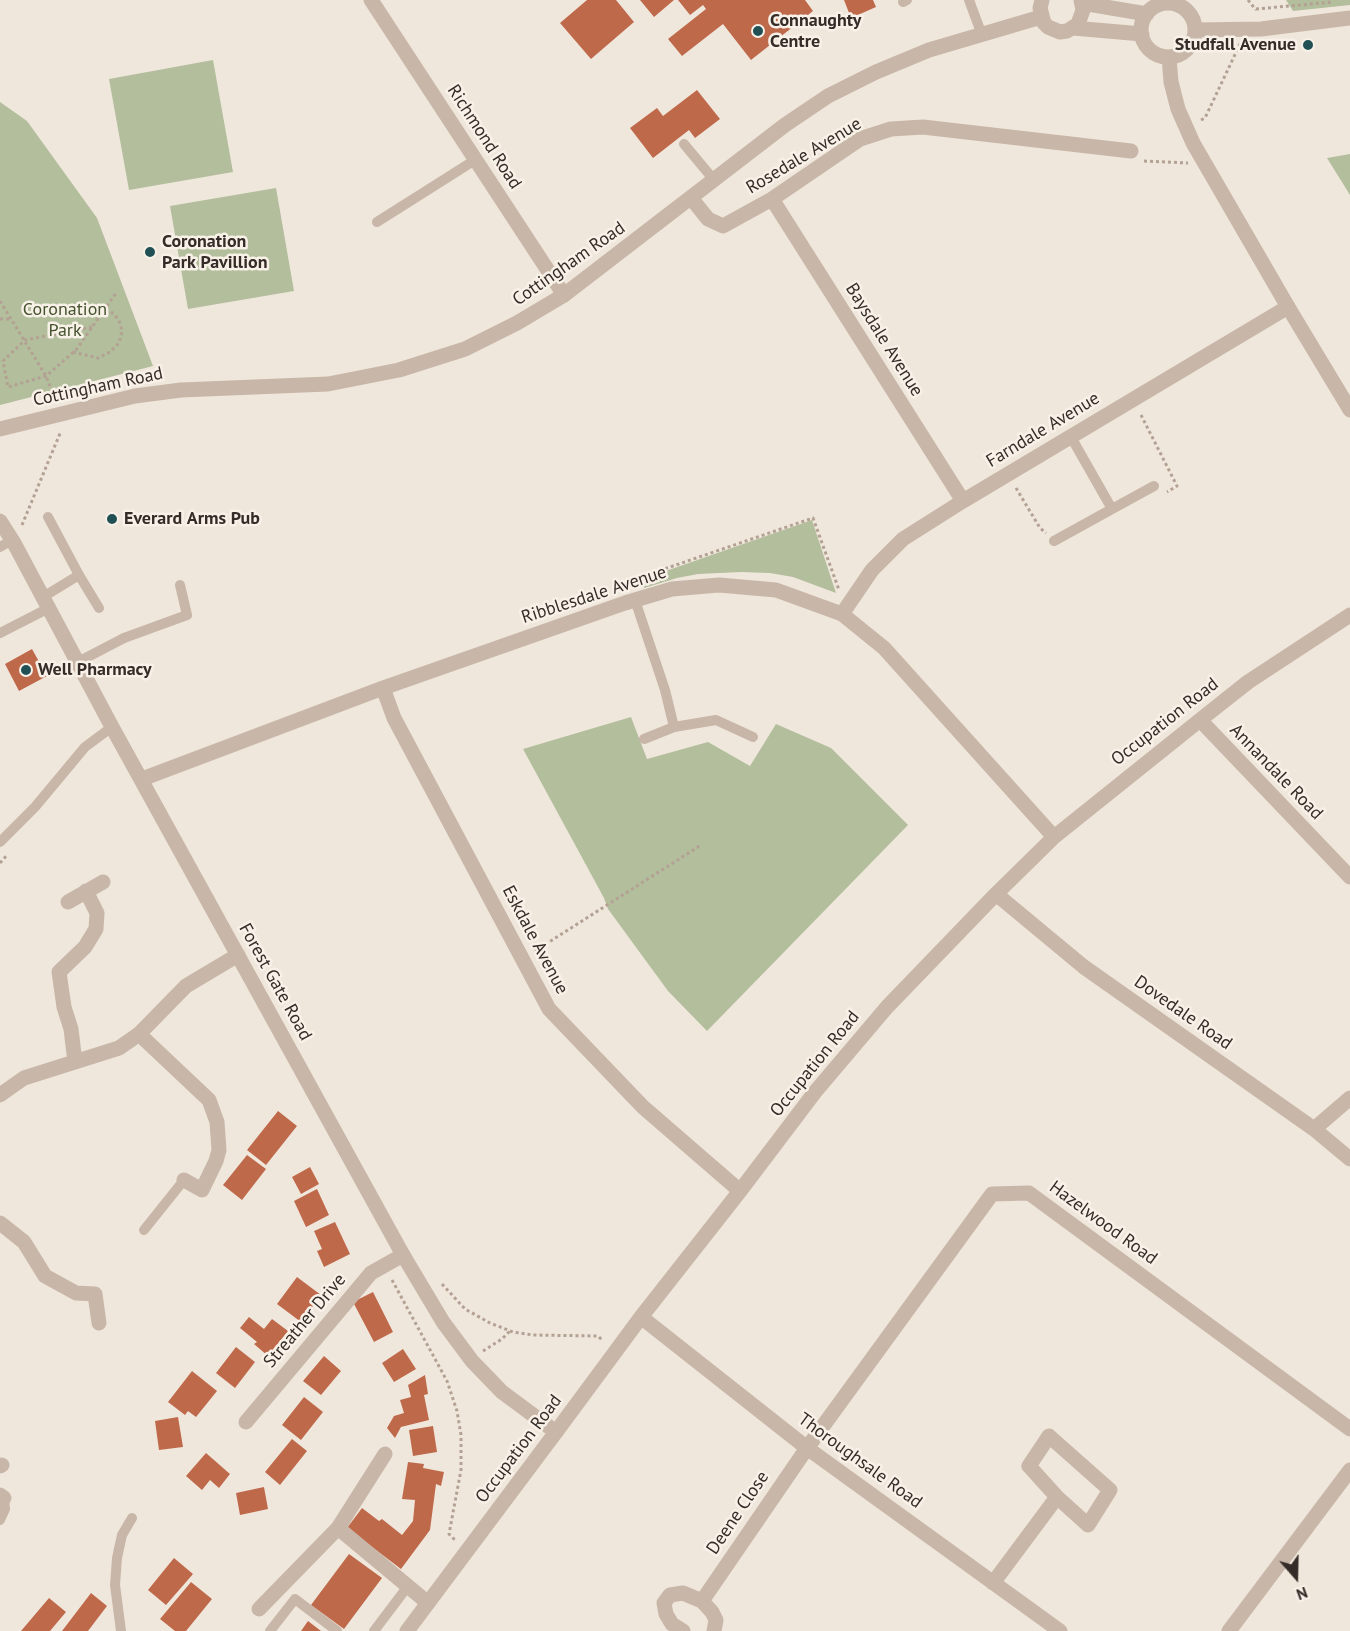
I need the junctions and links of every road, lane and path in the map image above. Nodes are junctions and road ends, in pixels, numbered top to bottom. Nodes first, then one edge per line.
1 (371, 0) edge
2 (969, 0) edge
3 (1042, 0) edge
4 (1338, 1) edge
5 (1081, 2) edge
6 (1256, 9) dead end
7 (1147, 14) junction
8 (1041, 17) junction
9 (1350, 18) edge
10 (1073, 28) junction
11 (1195, 30) junction
12 (1239, 30) junction
13 (1142, 34) junction
14 (982, 35) junction
15 (1169, 57) junction
16 (1187, 129) junction
17 (684, 144) dead end
18 (1131, 151) joint
19 (475, 160) junction
20 (1205, 162) junction
21 (714, 180) junction
22 (691, 198) junction
23 (772, 199) junction
24 (377, 222) dead end
25 (116, 293) dead end
26 (564, 295) junction
27 (1288, 307) junction
28 (105, 308) junction
29 (0, 319) edge
30 (12, 319) dead end
31 (92, 327) junction
32 (73, 352) junction
33 (1133, 400) junction
34 (1350, 410) edge
35 (0, 429) edge
36 (1071, 437) junction
37 (1008, 474) junction
38 (1154, 486) joint
39 (963, 501) junction
40 (1112, 509) junction
41 (48, 517) dead end
42 (0, 520) edge
43 (1054, 541) joint
44 (6, 543) edge
45 (79, 575) junction
46 (180, 585) dead end
47 (638, 599) junction
48 (46, 603) junction
49 (99, 608) dead end
50 (846, 608) junction
51 (1350, 615) edge
52 (2, 628) edge
53 (78, 662) junction
54 (382, 688) junction
55 (1200, 720) junction
56 (112, 727) junction
57 (674, 727) junction
58 (753, 737) dead end
59 (644, 739) dead end
60 (142, 779) junction
61 (1054, 837) junction
62 (0, 842) edge
63 (701, 845) dead end
64 (1350, 878) edge
65 (104, 882) dead end
66 (86, 891) junction
67 (996, 894) junction
68 (68, 902) dead end
69 (238, 955) junction
70 (523, 959) junction
71 (139, 1034) junction
72 (75, 1062) junction
73 (0, 1095) edge
74 (1350, 1098) edge
75 (1314, 1129) junction
76 (1350, 1159) edge
77 (184, 1180) joint
78 (740, 1191) junction
79 (0, 1223) edge
80 (144, 1230) dead end
81 (403, 1255) junction
82 (384, 1265) junction
83 (441, 1283) dead end
84 (641, 1317) junction
85 (99, 1323) dead end
86 (510, 1331) junction
87 (615, 1352) junction
88 (471, 1359) junction
89 (246, 1422) dead end
90 (1350, 1429) edge
91 (556, 1432) junction
92 (807, 1448) junction
93 (386, 1454) dead end
94 (1350, 1470) edge
95 (2, 1497) edge
96 (1057, 1497) junction
97 (132, 1518) dead end
98 (0, 1520) edge
99 (338, 1528) junction
100 (467, 1550) junction
101 (993, 1583) junction
102 (408, 1586) junction
103 (702, 1600) junction
104 (428, 1603) junction
105 (259, 1609) dead end
106 (121, 1631) edge
107 (270, 1631) edge
108 (337, 1631) edge
109 (374, 1631) edge
110 (407, 1631) edge
111 (683, 1631) edge
112 (714, 1631) edge
113 (1059, 1631) edge
114 (1229, 1631) edge

1 - 19 street, Richmond Road
2 - 14 lane
3 - 8 street
4 - 6 path
5 - 7 street
5 - 10 street
7 - 11 street
7 - 13 street
8 - 10 street
8 - 14 street, Cottingham Road
9 - 12 street
10 - 13 street
11 - 12 street
11 - 15 street
12 - 16 path
13 - 15 street
14 - 21 street, Cottingham Road
15 - 16 street
16 - 20 street
17 - 21 lane
18 - 20 path
18 - 23 street, Rosedale Avenue
19 - 24 lane
19 - 26 street, Richmond Road
20 - 27 street
21 - 22 street, Cottingham Road
22 - 23 street, Rosedale Avenue
22 - 26 street, Cottingham Road
23 - 39 street, Baysdale Avenue
25 - 28 path
26 - 35 street, Cottingham Road
27 - 33 street, Farndale Avenue
27 - 34 street
28 - 31 path
28 - 32 path
29 - 30 path
31 - 32 path
31 - 32 path
33 - 36 street, Farndale Avenue
33 - 38 path
36 - 37 street, Farndale Avenue
36 - 40 lane
37 - 39 street, Farndale Avenue
37 - 43 path
38 - 40 lane
39 - 50 street, Farndale Avenue
40 - 43 lane
41 - 45 lane
42 - 44 street, Forest Gate Road
44 - 48 street, Forest Gate Road
45 - 48 lane
45 - 49 lane
46 - 53 lane
47 - 50 street, Ribblesdale Avenue
47 - 50 path
47 - 54 street, Ribblesdale Avenue
47 - 57 lane
48 - 52 lane
48 - 53 street, Forest Gate Road
50 - 61 street, Ribblesdale Avenue
51 - 55 street, Occupation Road
53 - 56 street, Forest Gate Road
54 - 60 street, Ribblesdale Avenue
54 - 70 street, Eskdale Avenue
55 - 61 street, Occupation Road
55 - 64 street, Annandale Road
56 - 60 street, Forest Gate Road
56 - 62 lane
57 - 58 lane
57 - 59 lane
60 - 69 street, Forest Gate Road
61 - 67 street, Occupation Road
63 - 70 path
65 - 66 street
66 - 68 street
66 - 72 street
67 - 75 street, Dovedale Road
67 - 78 street, Occupation Road
69 - 71 street
69 - 81 street, Forest Gate Road
70 - 78 street, Eskdale Avenue
71 - 72 street
71 - 77 street
72 - 73 street
74 - 75 street
75 - 76 street, Dovedale Road
77 - 80 lane
78 - 84 street, Occupation Road
79 - 85 street
81 - 82 street, Streather Drive
81 - 88 street, Forest Gate Road
82 - 89 street, Streather Drive
82 - 100 path
83 - 86 path
84 - 87 street, Occupation Road
84 - 92 street, Thoroughsale Road
86 - 87 path
86 - 88 path
87 - 91 street, Occupation Road
88 - 91 street, Forest Gate Road
90 - 92 street, Hazelwood Road
91 - 100 street, Occupation Road
92 - 101 street, Thoroughsale Road
92 - 103 street, Deene Close
93 - 99 street
94 - 114 street
95 - 98 lane
96 - 96 street
96 - 101 street
97 - 106 lane
99 - 102 street
99 - 105 street
100 - 104 street, Occupation Road
101 - 113 street, Thoroughsale Road
102 - 104 street
102 - 109 lane
103 - 111 street
103 - 112 street
104 - 110 street, Occupation Road
107 - 108 lane

